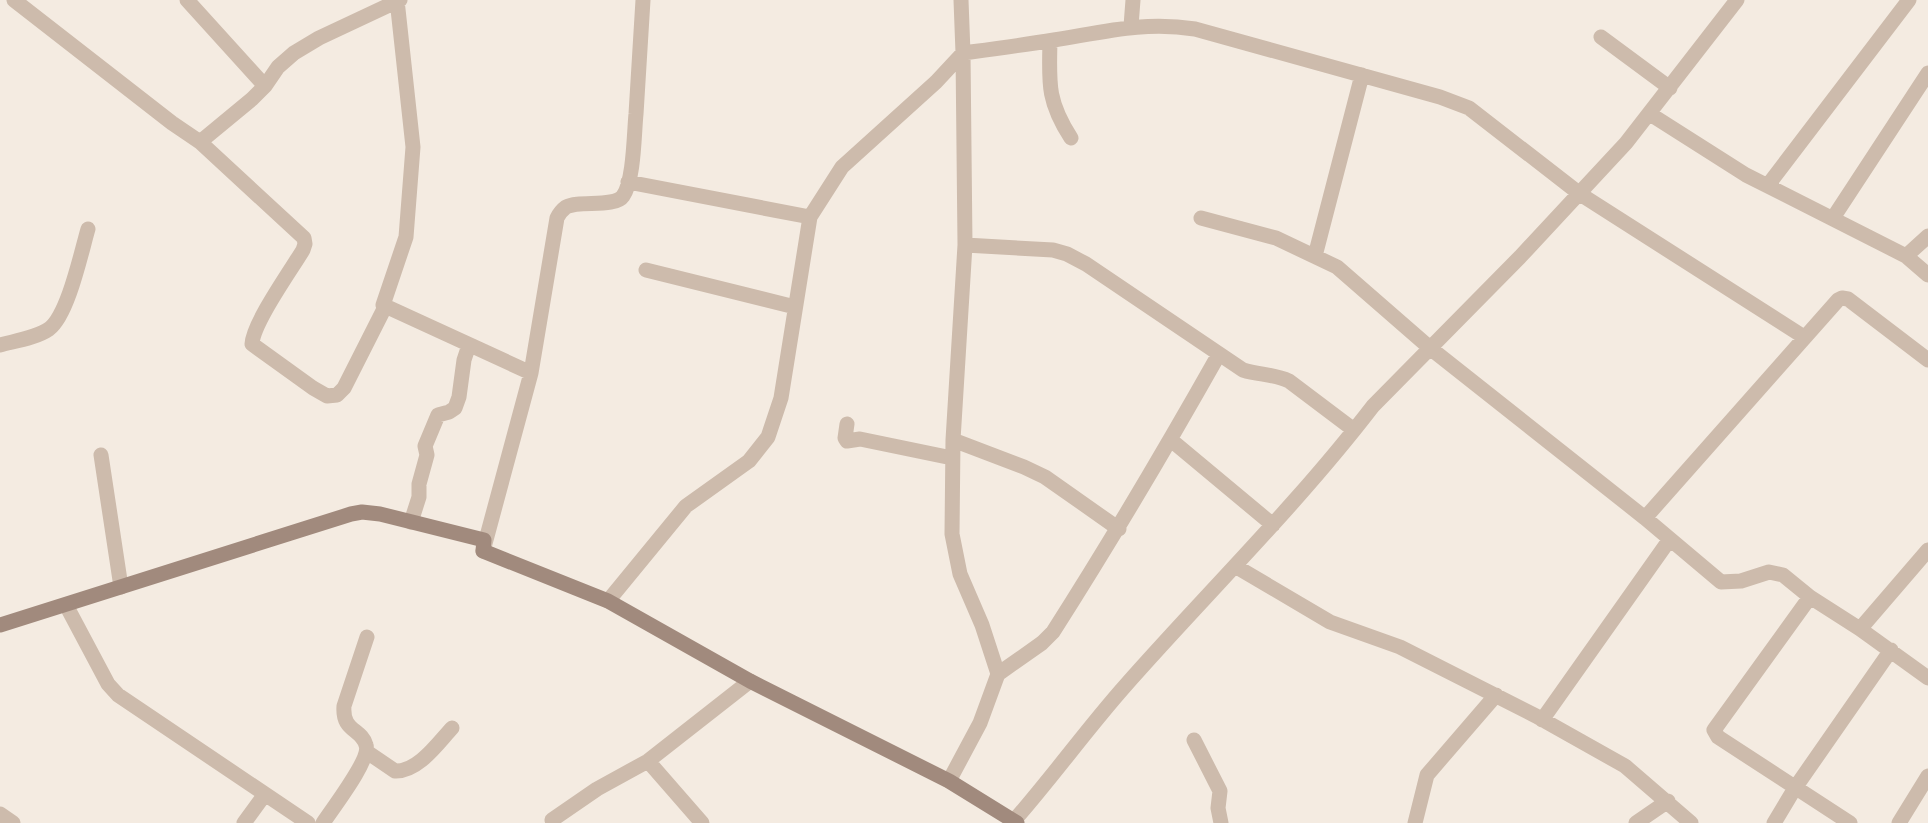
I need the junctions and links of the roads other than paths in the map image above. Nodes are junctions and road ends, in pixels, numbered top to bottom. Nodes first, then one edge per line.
1 (14, 0) edge
2 (187, 0) edge
3 (398, 0) edge
4 (643, 0) edge
5 (961, 0) edge
6 (1132, 0) edge
7 (1737, 0) edge
8 (1909, 0) edge
9 (1131, 26) junction
10 (1601, 37) dead end
11 (1050, 41) junction
12 (963, 53) junction
13 (1928, 73) edge
14 (1362, 75) junction
15 (265, 86) junction
16 (1670, 88) junction
17 (1650, 114) junction
18 (1071, 138) dead end
19 (200, 142) junction
20 (628, 182) junction
21 (1768, 185) junction
22 (1580, 194) junction
23 (810, 217) junction
24 (1201, 218) dead end
25 (1833, 218) junction
26 (88, 229) dead end
27 (1928, 236) edge
28 (965, 245) junction
29 (1315, 256) junction
30 (1906, 256) junction
31 (646, 270) dead end
32 (1928, 274) edge
33 (385, 307) junction
34 (795, 307) junction
35 (1804, 337) junction
36 (0, 345) edge
37 (469, 345) junction
38 (1430, 348) junction
39 (1219, 354) junction
40 (1928, 360) edge
41 (531, 373) junction
42 (847, 424) dead end
43 (1354, 430) junction
44 (952, 440) junction
45 (1171, 440) junction
46 (101, 455) dead end
47 (952, 458) junction
48 (1645, 518) junction
49 (411, 522) junction
50 (1273, 525) junction
51 (1119, 529) junction
52 (1670, 539) junction
53 (1928, 550) edge
54 (483, 551) junction
55 (1234, 566) junction
56 (121, 587) junction
57 (1810, 597) junction
58 (608, 601) junction
59 (66, 605) junction
60 (0, 625) edge
61 (1860, 629) junction
62 (367, 637) dead end
63 (1891, 650) junction
64 (998, 674) junction
65 (1928, 678) edge
66 (750, 681) junction
67 (1496, 695) junction
68 (1542, 720) junction
69 (452, 728) dead end
70 (1194, 741) dead end
71 (367, 752) junction
72 (648, 761) junction
73 (1928, 776) edge
74 (949, 782) junction
75 (1795, 788) junction
76 (266, 794) junction
77 (1668, 801) junction
78 (0, 814) edge
79 (552, 820) dead end
80 (1014, 822) edge
81 (13, 823) edge
82 (244, 823) edge
83 (308, 823) edge
84 (323, 823) edge
85 (702, 823) edge
86 (1221, 823) edge
87 (1415, 823) edge
88 (1636, 823) edge
89 (1691, 823) edge
90 (1774, 823) edge
91 (1850, 823) edge
92 (1899, 823) edge

1 - 19 street
2 - 15 street
3 - 15 street
3 - 33 street
4 - 20 street
5 - 12 street
6 - 9 street
7 - 16 street
8 - 21 street
9 - 11 street
9 - 14 street
10 - 16 street
11 - 12 street
11 - 18 street
12 - 23 street
12 - 28 street
13 - 25 street
14 - 22 street
14 - 29 street
15 - 19 street
16 - 17 street
17 - 21 street
17 - 22 street
19 - 33 street
20 - 23 street
20 - 41 street
21 - 25 street
22 - 35 street
22 - 38 street
23 - 34 street
24 - 29 street
25 - 30 street
26 - 36 street
27 - 30 street
28 - 39 street
28 - 44 street
29 - 38 street
30 - 32 street
31 - 34 street
33 - 37 street
34 - 58 street
35 - 40 street
35 - 48 street
37 - 41 street
37 - 49 street
38 - 43 street
38 - 48 street
39 - 43 street
39 - 45 street
41 - 54 street
42 - 47 street
43 - 50 street
44 - 47 street
44 - 51 street
45 - 50 street
45 - 51 street
46 - 56 street
47 - 64 street
48 - 52 street
49 - 54 street
49 - 56 street
50 - 55 street
51 - 64 street
52 - 57 street
52 - 68 street
53 - 61 street
54 - 58 street
55 - 67 street
55 - 80 street
56 - 59 street
57 - 61 street
57 - 75 street
58 - 66 street
59 - 60 street
59 - 76 street
61 - 63 street
62 - 71 street
63 - 65 street
63 - 75 street
64 - 74 street
66 - 72 street
66 - 74 street
67 - 68 street
67 - 87 street
68 - 77 street
69 - 71 street
70 - 86 street
71 - 84 street
72 - 79 street
72 - 85 street
73 - 92 street
74 - 80 street
75 - 90 street
75 - 91 street
76 - 82 street
76 - 83 street
77 - 88 street
77 - 89 street
78 - 81 street

